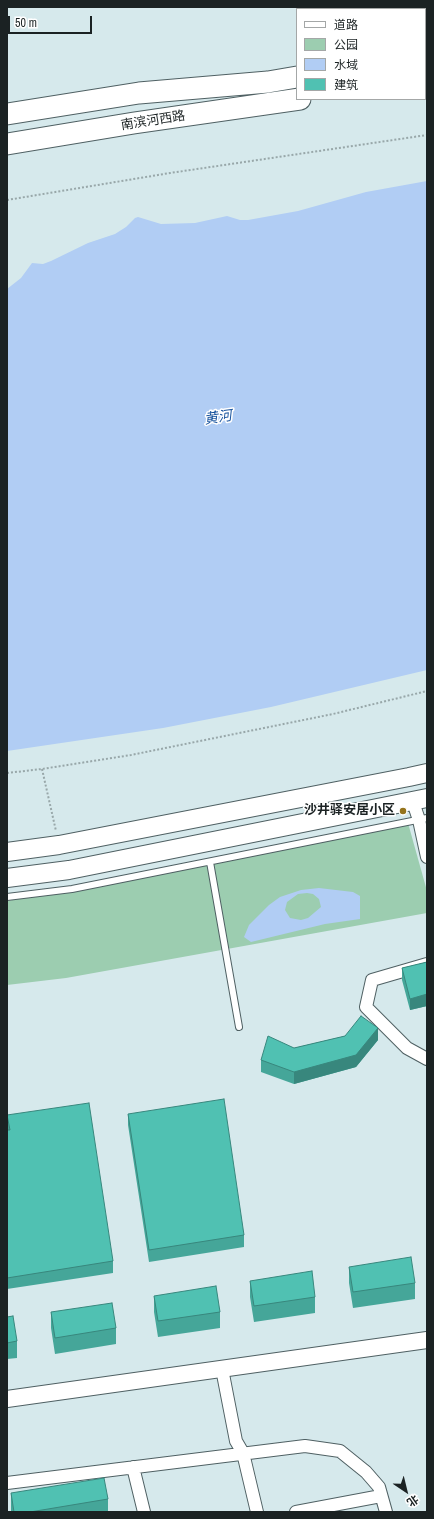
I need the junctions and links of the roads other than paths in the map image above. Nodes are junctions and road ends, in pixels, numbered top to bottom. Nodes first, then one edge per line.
1 (296, 77) edge
2 (296, 100) edge
3 (7, 114) edge
4 (7, 144) edge
5 (427, 773) edge
6 (420, 800) edge
7 (423, 819) edge
8 (7, 852) edge
9 (427, 857) edge
10 (210, 862) junction
11 (7, 878) edge
12 (7, 897) edge
13 (427, 964) edge
14 (239, 1027) dead end
15 (427, 1059) edge
16 (427, 1340) edge
17 (222, 1369) junction
18 (7, 1399) edge
19 (244, 1453) junction
20 (133, 1467) junction
21 (7, 1483) edge
22 (381, 1496) junction
23 (144, 1512) edge
24 (257, 1512) edge
25 (296, 1512) edge
26 (386, 1512) edge

1 - 3 highway, 南滨河西路
2 - 4 highway, 南滨河西路
5 - 8 main road
6 - 7 street
6 - 11 main road
7 - 9 street
7 - 10 lane
10 - 12 lane
10 - 14 lane
13 - 15 street
16 - 17 street
17 - 18 street
17 - 19 street
19 - 20 street
19 - 22 street
19 - 24 street
20 - 21 street
20 - 23 street
22 - 25 street
22 - 26 street

